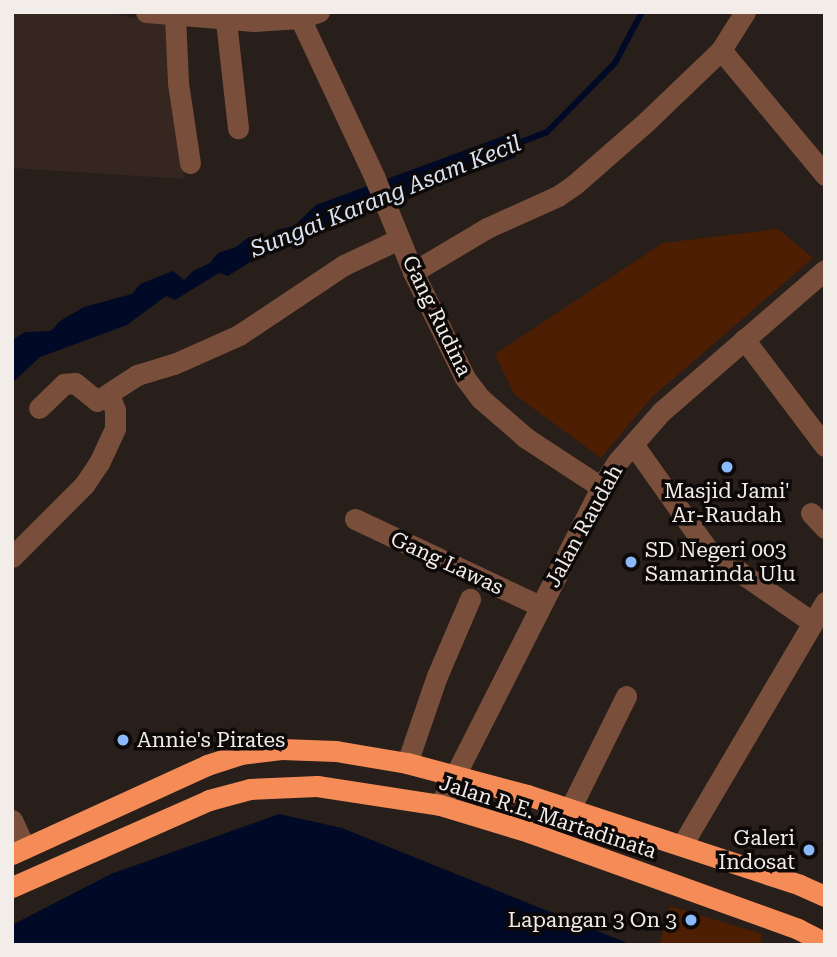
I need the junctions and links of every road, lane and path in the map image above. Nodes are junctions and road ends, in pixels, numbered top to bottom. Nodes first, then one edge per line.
1 (146, 12) edge
2 (745, 12) edge
3 (310, 15) edge
4 (174, 16) junction
5 (226, 21) junction
6 (721, 50) junction
7 (238, 128) dead end
8 (190, 163) dead end
9 (825, 175) edge
10 (399, 239) junction
11 (825, 270) edge
12 (414, 272) junction
13 (744, 339) junction
14 (109, 394) junction
15 (39, 408) dead end
16 (633, 444) junction
17 (825, 446) edge
18 (601, 487) junction
19 (355, 519) dead end
20 (12, 557) edge
21 (470, 599) dead end
22 (825, 602) edge
23 (540, 606) junction
24 (812, 622) junction
25 (626, 696) dead end
26 (407, 763) junction
27 (454, 775) junction
28 (440, 804) junction
29 (570, 809) junction
30 (12, 820) edge
31 (682, 845) junction
32 (19, 851) edge
33 (12, 887) edge
34 (825, 896) edge
35 (825, 943) edge

1 - 4 street
2 - 6 street
3 - 5 street
3 - 10 street, Gang Rudina
4 - 5 street
4 - 8 street
5 - 7 street
6 - 9 street
6 - 12 street
10 - 12 street, Gang Rudina
10 - 14 street
11 - 13 street, Jalan Raudah
12 - 18 street, Gang Rudina
13 - 16 street, Jalan Raudah
13 - 17 street
14 - 15 street
14 - 20 street
16 - 18 street, Jalan Raudah
16 - 24 street
18 - 23 street, Jalan Raudah
19 - 23 street, Gang Lawas
21 - 26 street
22 - 24 street
23 - 27 street, Jalan Raudah
24 - 31 street
25 - 29 street
26 - 27 highway, Jalan R.E. Martadinata
26 - 32 highway, Jalan R.E. Martadinata
27 - 28 street, Jalan Raudah
27 - 29 highway, Jalan R.E. Martadinata
28 - 33 highway, Jalan R.E. Martadinata
28 - 35 highway, Jalan R.E. Martadinata
29 - 31 highway, Jalan R.E. Martadinata
30 - 32 street
31 - 34 highway, Jalan R.E. Martadinata

